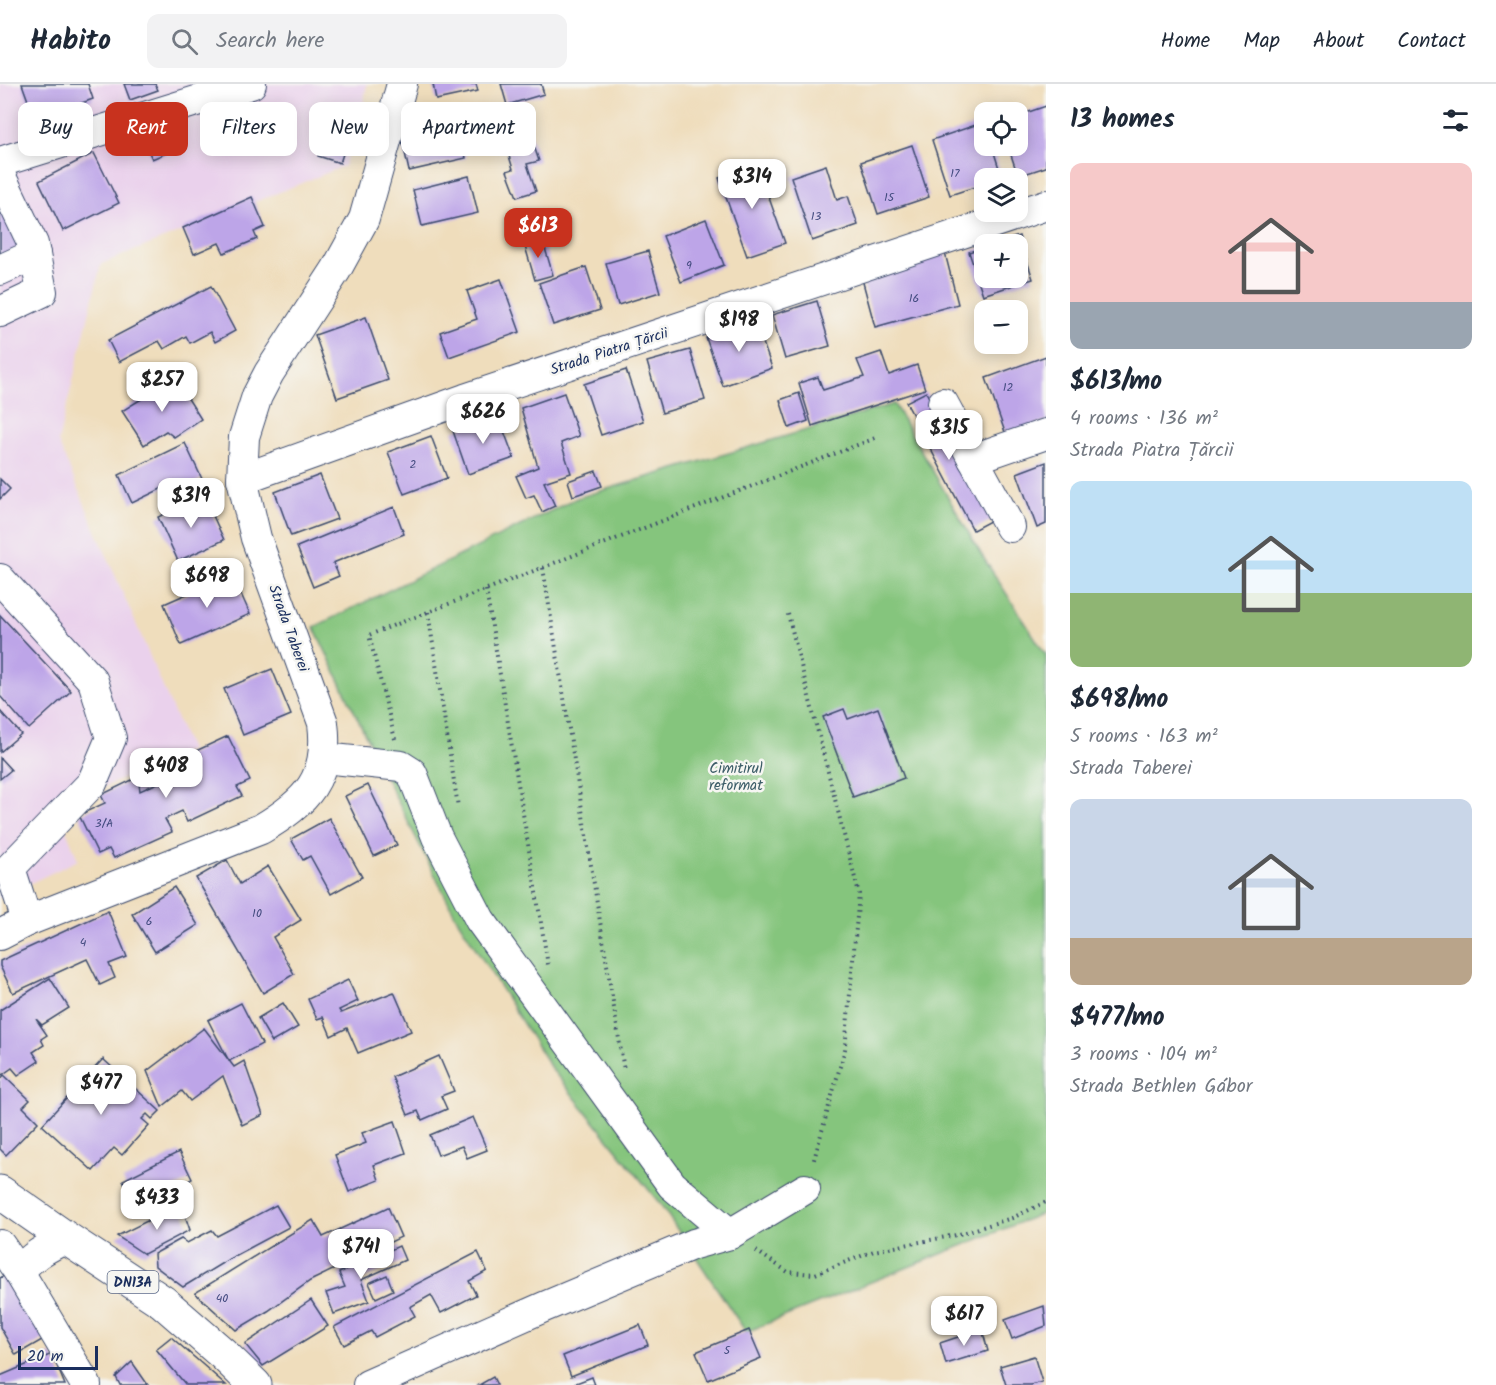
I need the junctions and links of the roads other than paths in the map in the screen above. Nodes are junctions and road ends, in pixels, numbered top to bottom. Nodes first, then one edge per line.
1 (251, 84) edge
2 (393, 87) edge
3 (0, 162) edge
4 (0, 175) edge
5 (1046, 205) edge
6 (35, 254) junction
7 (0, 270) edge
8 (0, 312) edge
9 (943, 403) dead end
10 (1046, 434) edge
11 (973, 459) junction
12 (242, 479) junction
13 (1010, 527) dead end
14 (0, 579) edge
15 (324, 758) junction
16 (27, 921) junction
17 (0, 935) edge
18 (805, 1189) road end
19 (0, 1192) edge
20 (730, 1234) junction
21 (66, 1238) junction
22 (0, 1245) edge
23 (19, 1272) junction
24 (86, 1385) edge
25 (255, 1385) edge
26 (368, 1385) edge

1 - 3 street
2 - 12 street, Strada Taberei
4 - 6 street
5 - 12 street, Strada Piatra Țărcii
6 - 7 street
6 - 8 street
9 - 11 street
10 - 11 street
11 - 13 street
12 - 15 street, Strada Taberei
14 - 16 street
15 - 16 street, Strada Taberei
15 - 20 street
16 - 17 street, Strada Taberei
18 - 20 street
19 - 21 main road, DN13A
20 - 26 street
21 - 23 street
21 - 25 main road, DN13A
22 - 23 street
23 - 24 street

